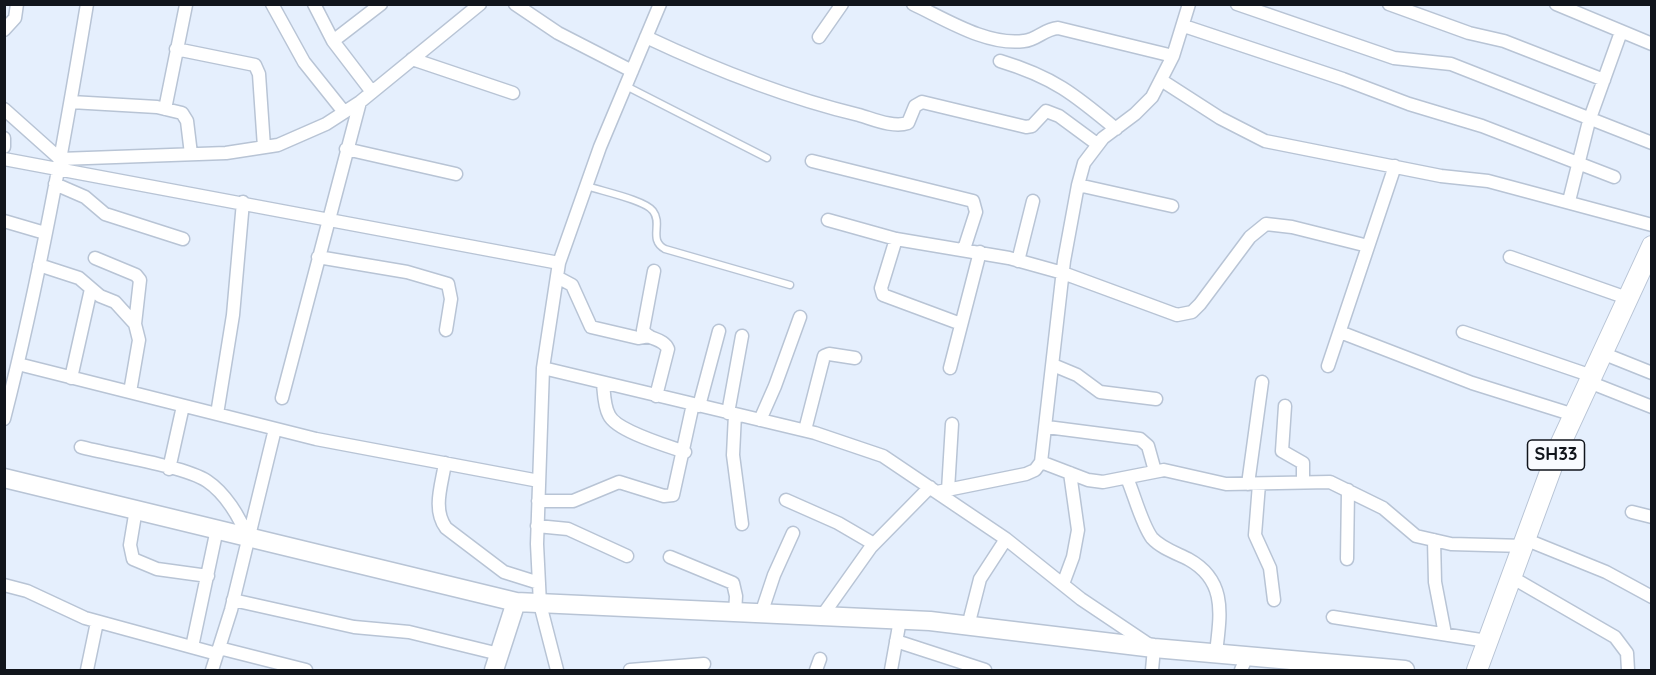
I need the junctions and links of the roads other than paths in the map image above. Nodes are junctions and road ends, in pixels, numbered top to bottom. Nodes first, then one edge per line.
1 (17, 4) edge
2 (87, 4) edge
3 (272, 4) edge
4 (314, 4) edge
5 (381, 4) edge
6 (480, 4) edge
7 (515, 4) edge
8 (842, 4) edge
9 (913, 4) edge
10 (1189, 4) edge
11 (1237, 4) edge
12 (1389, 4) edge
13 (1556, 4) edge
14 (186, 5) edge
15 (655, 6) edge
16 (1184, 26) junction
17 (4, 30) edge
18 (1621, 32) junction
19 (646, 37) junction
20 (819, 37) dead end
21 (333, 41) junction
22 (1652, 44) edge
23 (176, 49) junction
24 (1173, 56) junction
25 (412, 59) junction
26 (1000, 61) dead end
27 (632, 71) junction
28 (1161, 80) junction
29 (1604, 80) junction
30 (625, 86) junction
31 (372, 92) junction
32 (513, 93) dead end
33 (71, 102) junction
34 (360, 102) junction
35 (4, 109) edge
36 (165, 109) junction
37 (344, 112) junction
38 (1589, 121) junction
39 (1116, 129) junction
40 (4, 138) edge
41 (1652, 143) edge
42 (1097, 144) junction
43 (4, 147) edge
44 (264, 147) junction
45 (346, 149) junction
46 (191, 154) junction
47 (766, 158) dead end
48 (4, 159) edge
49 (812, 161) dead end
50 (59, 164) junction
51 (1580, 164) junction
52 (1395, 166) junction
53 (456, 174) dead end
54 (1614, 177) dead end
55 (56, 184) junction
56 (586, 185) junction
57 (1078, 185) junction
58 (1033, 201) dead end
59 (1569, 201) junction
60 (243, 202) junction
61 (1172, 206) dead end
62 (328, 219) junction
63 (828, 220) dead end
64 (4, 221) edge
65 (1652, 225) edge
66 (45, 234) junction
67 (183, 239) dead end
68 (896, 239) junction
69 (1368, 246) junction
70 (964, 249) junction
71 (980, 252) junction
72 (318, 256) junction
73 (1510, 256) dead end
74 (1649, 257) edge
75 (95, 258) dead end
76 (1018, 261) junction
77 (559, 263) junction
78 (39, 265) junction
79 (654, 271) dead end
80 (1063, 273) junction
81 (557, 277) junction
82 (790, 285) dead end
83 (91, 289) junction
84 (1627, 298) junction
85 (800, 317) dead end
86 (135, 324) junction
87 (961, 324) junction
88 (446, 330) dead end
89 (719, 331) dead end
90 (1340, 332) junction
91 (1463, 332) dead end
92 (649, 336) junction
93 (742, 336) dead end
94 (1602, 353) junction
95 (855, 358) dead end
96 (1053, 365) junction
97 (1328, 366) dead end
98 (543, 368) junction
99 (950, 368) dead end
100 (13, 372) edge
101 (1652, 373) edge
102 (71, 378) junction
103 (1590, 379) junction
104 (603, 382) junction
105 (1262, 382) dead end
106 (130, 392) junction
107 (656, 396) junction
108 (282, 398) dead end
109 (1156, 399) dead end
110 (696, 405) junction
111 (183, 406) junction
112 (1285, 406) dead end
113 (1652, 407) edge
114 (731, 413) junction
115 (217, 414) junction
116 (1574, 415) junction
117 (4, 418) edge
118 (760, 420) junction
119 (952, 424) dead end
120 (1047, 427) junction
121 (274, 429) junction
122 (805, 430) junction
123 (81, 447) dead end
124 (684, 453) junction
125 (1041, 462) junction
126 (445, 463) junction
127 (169, 469) junction
128 (1155, 471) junction
129 (1070, 473) junction
130 (4, 478) edge
131 (1127, 478) junction
132 (539, 481) junction
133 (1304, 482) junction
134 (1253, 484) junction
135 (938, 490) junction
136 (1348, 490) junction
137 (786, 500) dead end
138 (538, 501) junction
139 (136, 510) junction
140 (1632, 512) dead end
141 (1652, 517) edge
142 (742, 524) dead end
143 (537, 526) junction
144 (217, 529) junction
145 (793, 533) dead end
146 (247, 537) junction
147 (1006, 539) junction
148 (1434, 540) junction
149 (1526, 543) junction
150 (874, 544) junction
151 (627, 556) dead end
152 (670, 557) dead end
153 (1347, 560) dead end
154 (208, 576) junction
155 (1513, 578) junction
156 (539, 583) junction
157 (1063, 584) junction
158 (4, 585) edge
159 (1652, 597) edge
160 (233, 600) junction
161 (1274, 600) dead end
162 (516, 602) junction
163 (540, 604) junction
164 (735, 613) junction
165 (761, 614) junction
166 (822, 616) junction
167 (1333, 617) dead end
168 (900, 620) junction
169 (97, 622) junction
170 (968, 626) junction
171 (1445, 634) junction
172 (896, 641) junction
173 (1487, 642) junction
174 (192, 648) junction
175 (1154, 648) junction
176 (218, 651) junction
177 (1216, 653) junction
178 (496, 662) edge
179 (1244, 663) edge
180 (704, 664) dead end
181 (87, 670) edge
182 (212, 670) edge
183 (306, 670) edge
184 (557, 670) edge
185 (630, 670) edge
186 (891, 670) edge
187 (985, 670) edge
188 (1152, 670) edge
189 (1405, 670) edge
190 (1477, 670) edge
191 (1628, 670) edge

1 - 17 street
2 - 33 street
3 - 37 street
4 - 21 street
5 - 21 street
6 - 25 street
7 - 27 street
8 - 20 street
9 - 24 street
10 - 16 street
11 - 38 street
12 - 29 street
13 - 18 street
14 - 23 street
15 - 19 street
16 - 24 street
16 - 51 street
18 - 22 street
18 - 29 street
19 - 27 street
19 - 42 street
21 - 31 street
23 - 36 street
23 - 44 street
24 - 28 street
25 - 31 street
25 - 32 street
26 - 39 street
27 - 30 street
28 - 39 street
28 - 52 street
29 - 38 street
30 - 47 lane
30 - 56 street
31 - 34 street
33 - 36 street
33 - 50 street
34 - 37 street
34 - 45 street
35 - 50 street
36 - 46 street
37 - 44 street
38 - 41 street
38 - 51 street
39 - 42 street
40 - 43 street
42 - 57 street
44 - 46 street
45 - 53 street
45 - 62 street
46 - 50 street
48 - 50 street
49 - 70 street
50 - 55 street
50 - 60 street
51 - 54 street
51 - 59 street
52 - 59 street
52 - 69 street
55 - 66 street
55 - 67 street
56 - 77 street
56 - 82 lane
57 - 61 street
57 - 80 street
58 - 76 street
59 - 65 street
60 - 62 street
60 - 115 street
62 - 72 street
62 - 77 street
63 - 68 street
64 - 66 street
66 - 78 street
68 - 70 street
68 - 87 street
69 - 80 street
69 - 90 street
70 - 71 street
71 - 76 street
71 - 87 street
72 - 88 street
72 - 108 street
73 - 84 street
74 - 84 main road, SH33
75 - 86 street
76 - 80 street
77 - 81 street
78 - 83 street
78 - 100 street
79 - 92 street
80 - 96 street
81 - 92 street
81 - 98 street
83 - 86 street
83 - 102 street
84 - 94 main road, SH33
85 - 118 street
86 - 106 street
87 - 99 street
89 - 110 street
90 - 97 street
90 - 116 street
91 - 103 street
92 - 107 street
93 - 114 street
94 - 101 street
94 - 103 main road, SH33
95 - 122 street
96 - 109 street
96 - 120 street
98 - 104 street
98 - 132 street
100 - 102 street
100 - 117 street
102 - 106 street
103 - 113 street
103 - 116 main road, SH33
104 - 107 street
104 - 124 street
105 - 134 street
106 - 111 street
107 - 110 street
110 - 114 street
110 - 124 street
111 - 115 street
111 - 127 street
112 - 133 street
114 - 118 street
114 - 142 street
115 - 121 street
116 - 149 main road, SH33
118 - 122 street
119 - 135 street
120 - 125 street
120 - 128 street
121 - 126 street
121 - 146 street
122 - 135 street
123 - 127 street
124 - 138 street
125 - 129 street
125 - 135 street
126 - 132 street
126 - 156 street
127 - 146 street
128 - 131 street
128 - 134 street
129 - 131 street
129 - 157 street
130 - 139 street
131 - 177 street
132 - 138 street
133 - 134 street
133 - 136 street
134 - 161 street
135 - 147 street
135 - 150 street
136 - 148 street
136 - 153 street
137 - 150 street
138 - 143 street
139 - 144 street
139 - 154 street
140 - 141 street
143 - 151 street
143 - 156 street
144 - 146 street
144 - 154 street
145 - 165 street
146 - 160 street
146 - 162 street
147 - 157 street
147 - 170 street
148 - 149 street
148 - 171 street
149 - 155 main road, SH33
149 - 159 street
150 - 166 street
152 - 164 street
154 - 174 street
155 - 173 main road, SH33
155 - 191 street
156 - 163 street
157 - 175 street
158 - 169 street
160 - 176 street
160 - 178 street
162 - 163 street
162 - 178 street
163 - 164 street
163 - 184 street
164 - 165 street
165 - 166 street
166 - 168 street
167 - 171 street
168 - 170 street
168 - 172 street
169 - 174 street
169 - 181 street
170 - 175 street
171 - 173 street
172 - 186 street
172 - 187 street
173 - 190 main road, SH33
174 - 176 street
175 - 177 street
175 - 188 street
176 - 182 street
176 - 183 street
177 - 179 street
179 - 189 street
180 - 185 street

